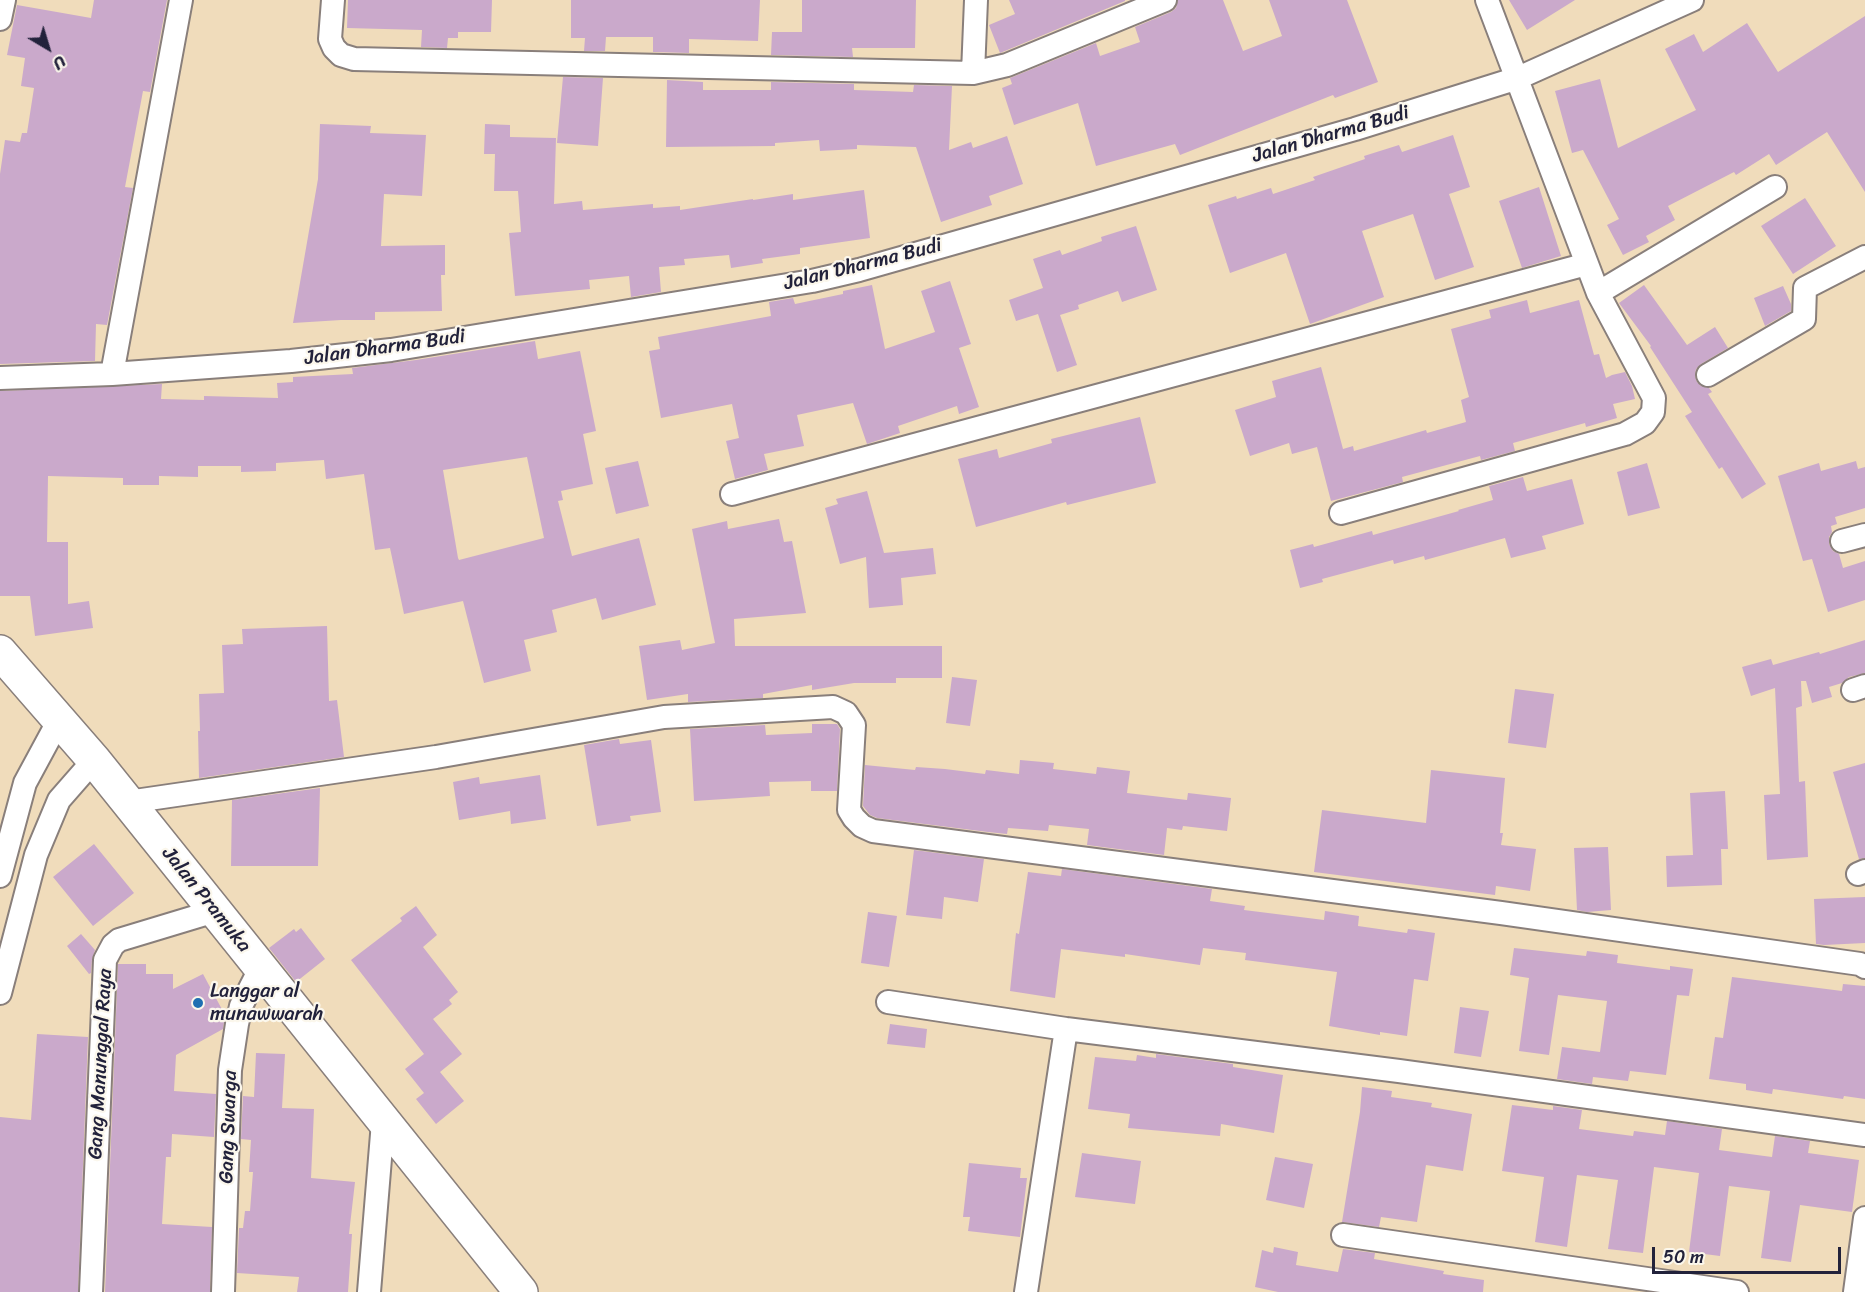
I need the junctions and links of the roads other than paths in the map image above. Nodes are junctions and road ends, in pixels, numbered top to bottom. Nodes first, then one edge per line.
1 (4, 0) edge
2 (181, 0) edge
3 (333, 0) edge
4 (976, 0) edge
5 (1165, 0) edge
6 (1487, 0) edge
7 (1692, 0) edge
8 (0, 19) edge
9 (973, 73) junction
10 (1518, 78) junction
11 (1775, 187) dead end
12 (1865, 257) edge
13 (1587, 264) junction
14 (1598, 293) junction
15 (112, 374) junction
16 (1708, 375) dead end
17 (0, 378) edge
18 (732, 494) dead end
19 (1341, 513) dead end
20 (1865, 535) edge
21 (1842, 541) dead end
22 (0, 652) edge
23 (59, 720) junction
24 (94, 760) junction
25 (26, 783) junction
26 (60, 800) junction
27 (128, 802) junction
28 (0, 876) edge
29 (215, 911) junction
30 (261, 967) junction
31 (1865, 967) edge
32 (0, 993) edge
33 (888, 1002) dead end
34 (1066, 1029) junction
35 (383, 1122) junction
36 (1865, 1136) edge
37 (1865, 1218) edge
38 (1342, 1235) dead end
39 (91, 1292) edge
40 (223, 1292) edge
41 (369, 1292) edge
42 (521, 1292) edge
43 (1026, 1292) edge
44 (1737, 1292) edge
45 (1855, 1292) edge

1 - 8 street
2 - 15 street
3 - 9 street
4 - 9 street
5 - 9 street
6 - 10 street
7 - 10 street, Jalan Dharma Budi
10 - 13 street
10 - 15 street, Jalan Dharma Budi
11 - 14 street
12 - 16 street
13 - 14 street
13 - 18 street
14 - 19 street
15 - 17 street, Jalan Dharma Budi
20 - 21 street
22 - 23 main road, Jalan Pramuka
23 - 24 main road, Jalan Pramuka
23 - 25 street
24 - 26 street
24 - 27 main road, Jalan Pramuka
25 - 26 street
25 - 28 street
26 - 32 street
27 - 29 main road, Jalan Pramuka
27 - 31 street
29 - 30 main road, Jalan Pramuka
29 - 39 street, Gang Manunggal Raya
30 - 35 main road, Jalan Pramuka
30 - 40 street, Gang Swarga
33 - 34 street
34 - 36 street
34 - 43 street
35 - 41 street
35 - 42 main road, Jalan Pramuka
37 - 45 street
38 - 44 street

